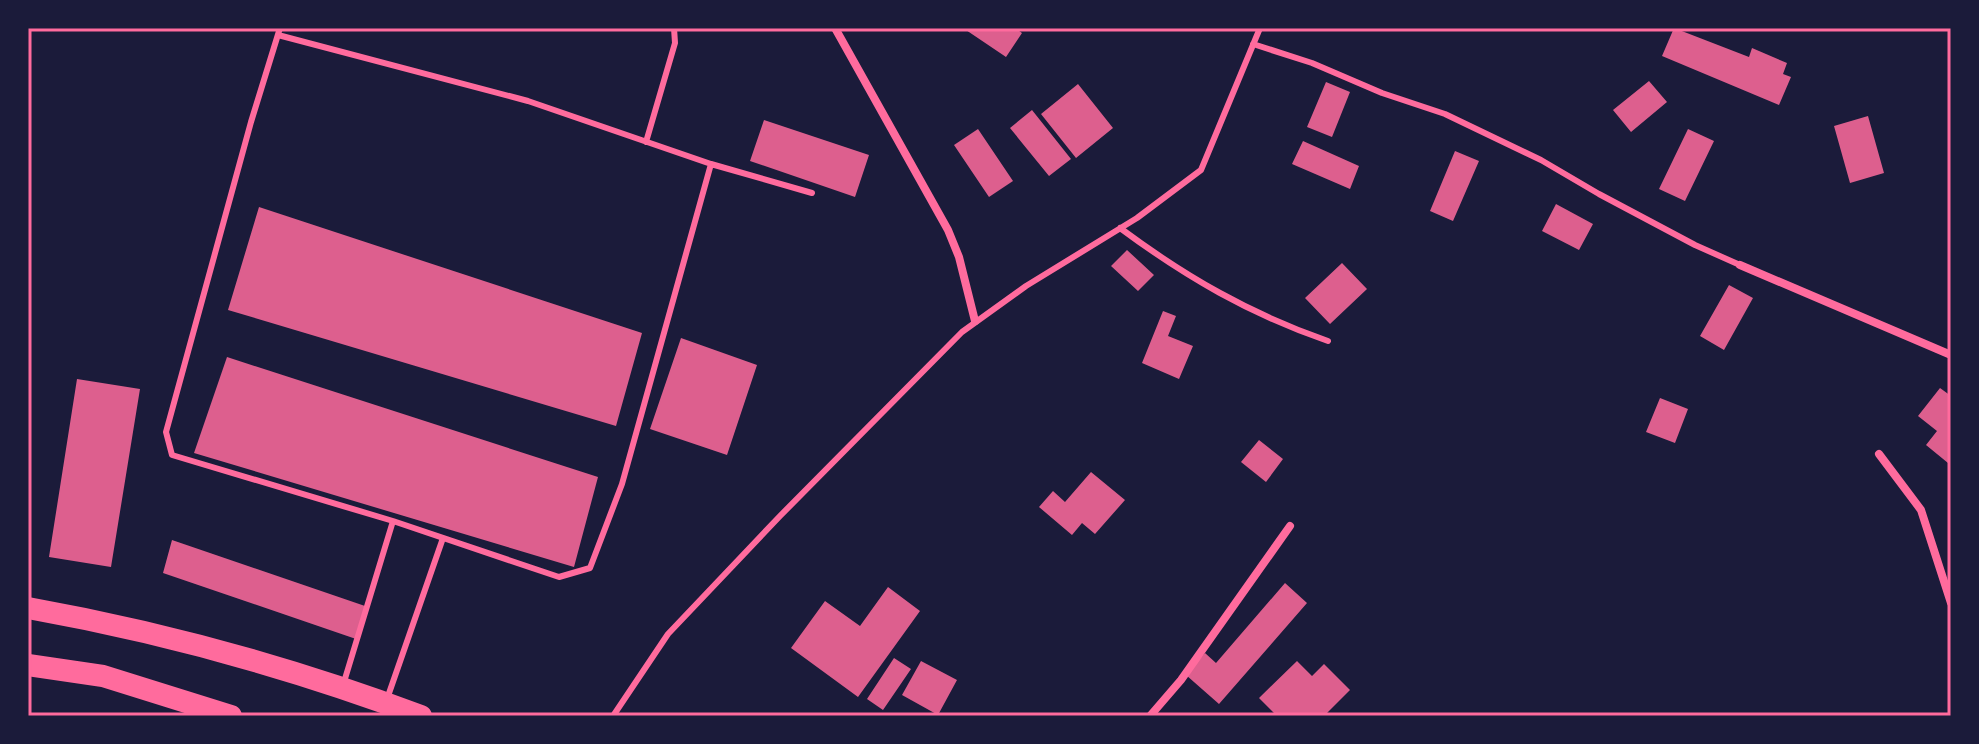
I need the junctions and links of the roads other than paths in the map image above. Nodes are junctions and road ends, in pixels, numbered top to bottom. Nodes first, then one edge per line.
1 (674, 28) edge
2 (835, 28) edge
3 (1260, 28) edge
4 (279, 31) edge
5 (1253, 44) junction
6 (646, 142) junction
7 (711, 164) junction
8 (812, 193) dead end
9 (1120, 228) junction
10 (1740, 265) joint
11 (975, 321) junction
12 (1328, 341) dead end
13 (1951, 355) edge
14 (1879, 454) dead end
15 (393, 521) junction
16 (1290, 526) dead end
17 (443, 538) junction
18 (1951, 603) edge
19 (28, 608) edge
20 (28, 665) edge
21 (343, 687) junction
22 (386, 703) junction
23 (231, 716) edge
24 (421, 716) edge
25 (613, 716) edge
26 (1150, 716) edge

1 - 6 lane
2 - 11 street
3 - 5 lane
4 - 6 lane
4 - 15 lane
5 - 9 lane
5 - 10 lane
6 - 7 lane
7 - 8 lane
7 - 17 lane
9 - 11 lane
9 - 12 lane
10 - 13 street
11 - 25 lane
14 - 18 street
15 - 17 lane
15 - 21 lane
16 - 26 street
17 - 22 lane
19 - 21 highway
20 - 23 highway
21 - 22 highway
22 - 24 highway

